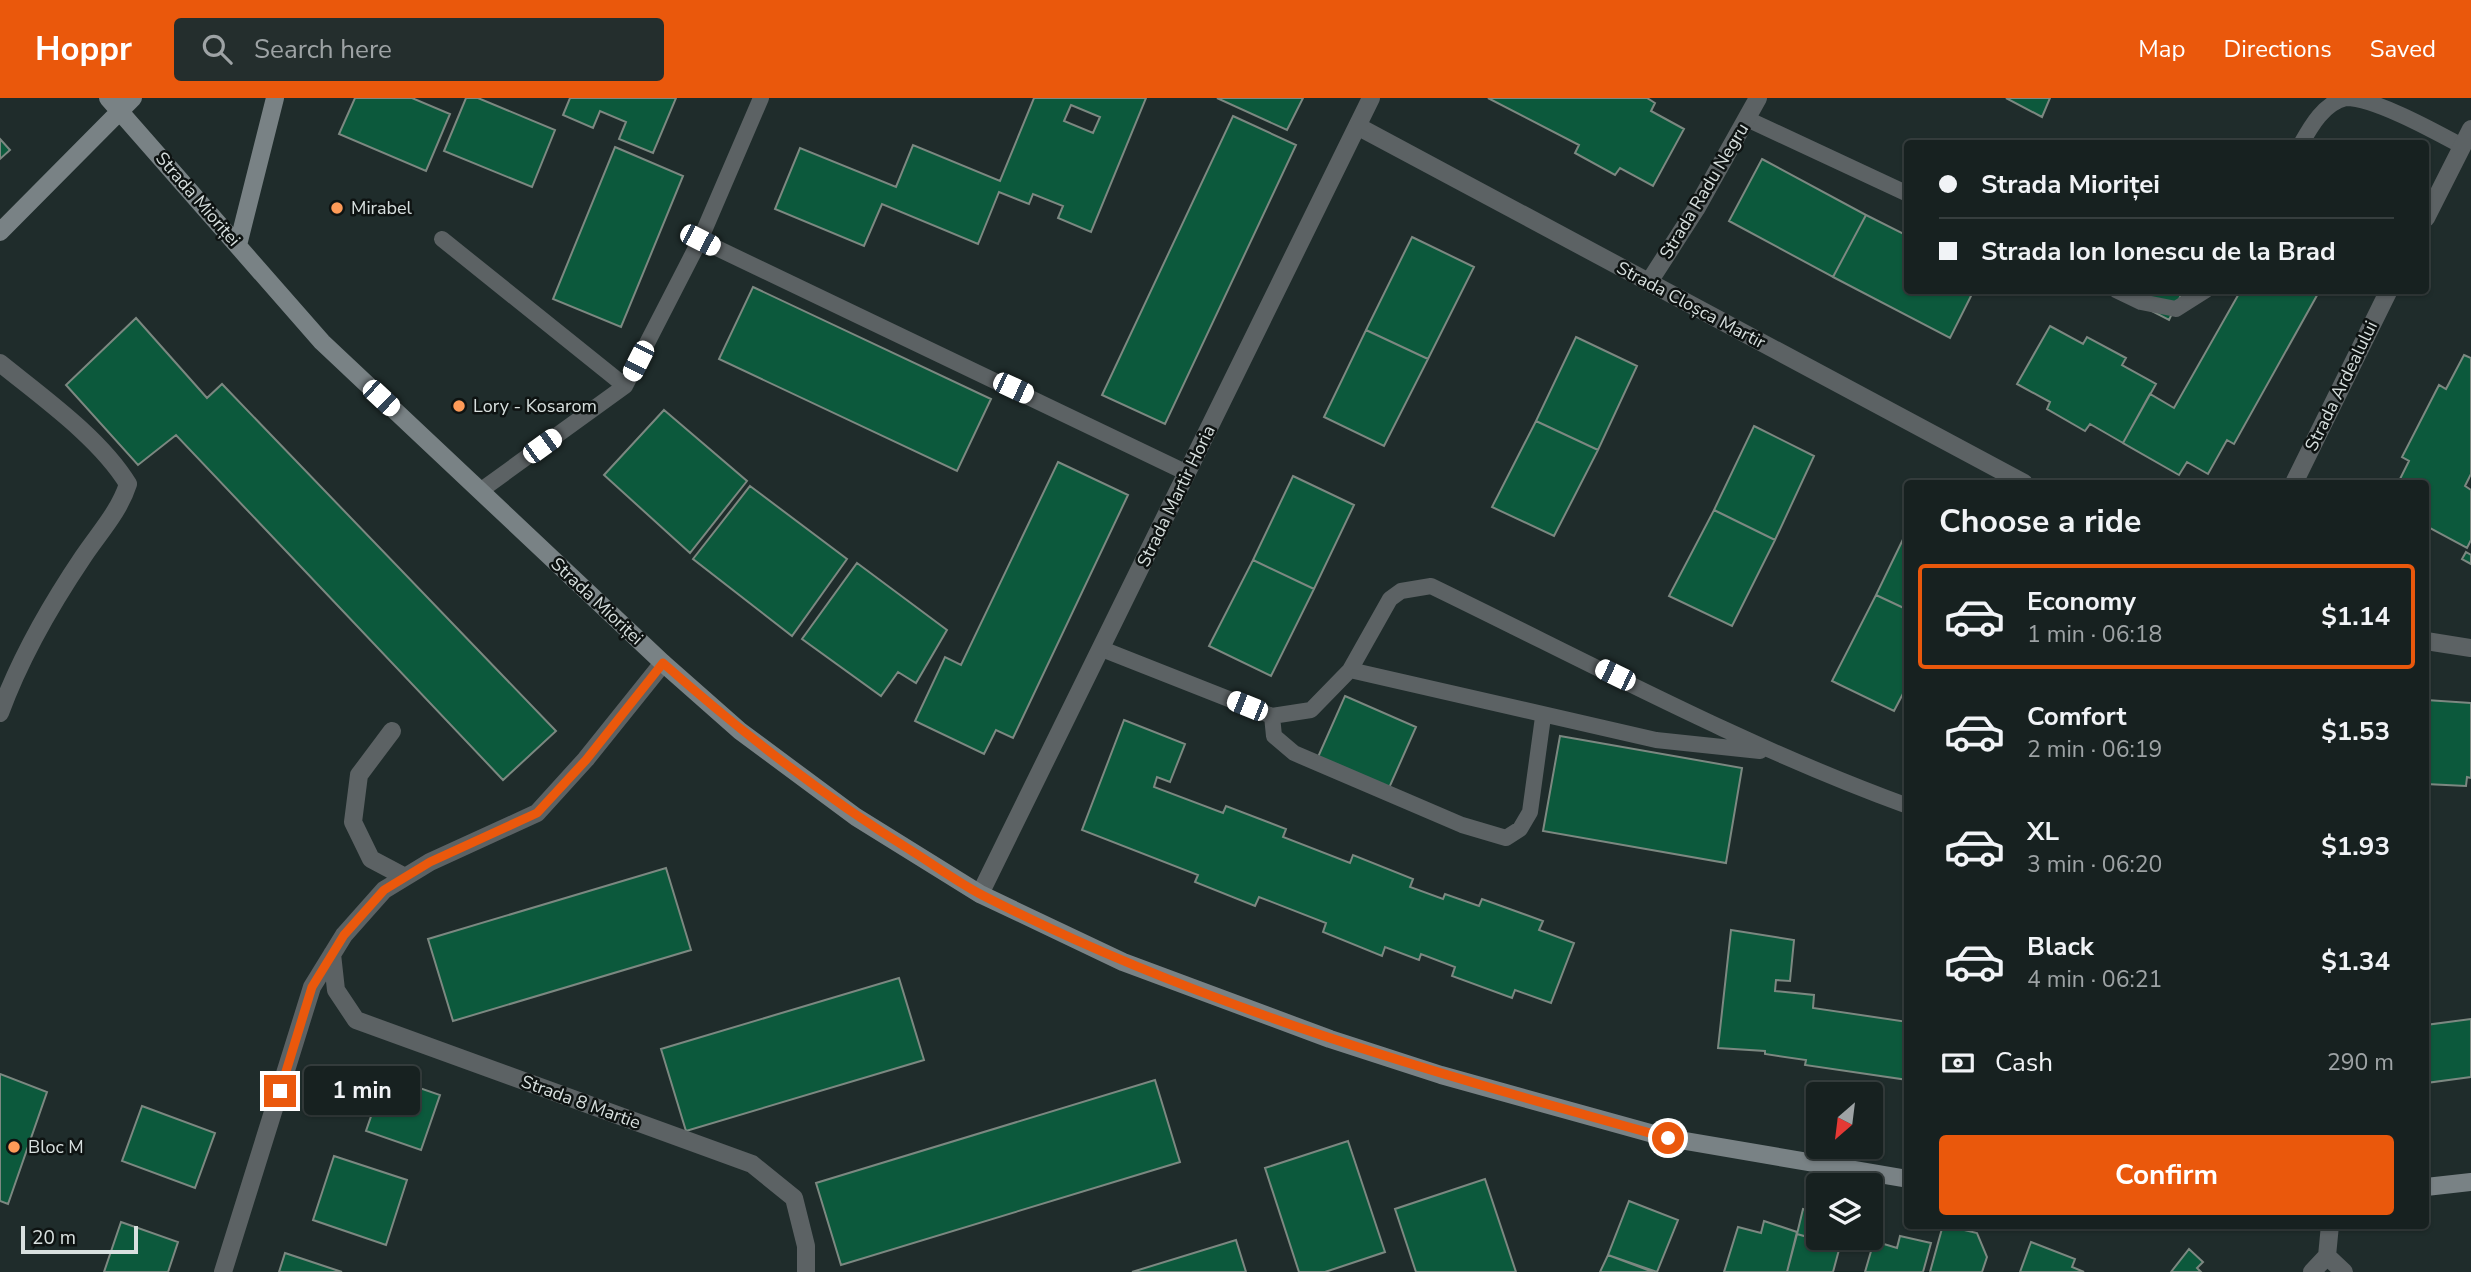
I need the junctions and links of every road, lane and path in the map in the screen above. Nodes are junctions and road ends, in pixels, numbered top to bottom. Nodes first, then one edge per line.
1 (133, 98) edge
2 (275, 98) edge
3 (761, 98) edge
4 (1371, 98) edge
5 (1758, 98) edge
6 (114, 104) edge
7 (1747, 119) junction
8 (1359, 127) junction
9 (2471, 129) edge
10 (2303, 140) edge
11 (2462, 146) junction
12 (1904, 192) edge
13 (2429, 212) edge
14 (0, 232) edge
15 (442, 239) dead end
16 (700, 240) junction
17 (238, 245) junction
18 (1649, 282) junction
19 (2124, 294) edge
20 (2200, 294) edge
21 (2387, 294) edge
22 (0, 363) edge
23 (625, 386) junction
24 (1187, 473) junction
25 (2018, 480) edge
26 (2295, 480) edge
27 (480, 492) junction
28 (2429, 641) edge
29 (2471, 648) edge
30 (1102, 649) junction
31 (663, 663) junction
32 (1350, 670) junction
33 (0, 713) edge
34 (1272, 716) junction
35 (1543, 717) junction
36 (392, 731) dead end
37 (1771, 752) junction
38 (1904, 805) edge
39 (405, 877) junction
40 (980, 894) junction
41 (332, 954) junction
42 (1904, 1179) edge
43 (2471, 1182) edge
44 (2429, 1187) edge
45 (2330, 1229) edge
46 (2327, 1256) junction
47 (223, 1272) edge
48 (806, 1272) edge
49 (2312, 1272) edge
50 (2344, 1272) edge

1 - 6 main road
2 - 17 main road
3 - 16 lane
4 - 8 street, Strada Martir Horia
5 - 7 street, Strada Radu Negru
6 - 14 main road
6 - 17 main road, Strada Mioriței
7 - 12 lane
7 - 18 street, Strada Radu Negru
8 - 18 street, Strada Cloșca Martir
8 - 24 street, Strada Martir Horia
9 - 11 street
10 - 11 lane
11 - 13 street
15 - 23 lane
16 - 23 lane
16 - 24 lane
17 - 27 main road, Strada Mioriței
18 - 25 street, Strada Cloșca Martir
19 - 20 lane
21 - 26 street, Strada Ardealului
22 - 33 street
23 - 27 lane
24 - 30 street, Strada Martir Horia
27 - 31 main road, Strada Mioriței
28 - 29 street
30 - 34 lane
30 - 40 street, Strada Martir Horia
31 - 39 street
31 - 40 main road, Strada Mioriței
32 - 34 lane
32 - 35 lane
32 - 37 lane
34 - 35 lane
35 - 37 lane
36 - 39 street
37 - 38 lane
39 - 41 street
40 - 42 main road, Strada Mioriței
41 - 47 street
41 - 48 street, Strada 8 Martie
43 - 44 main road
45 - 46 street
46 - 49 street
46 - 50 street

